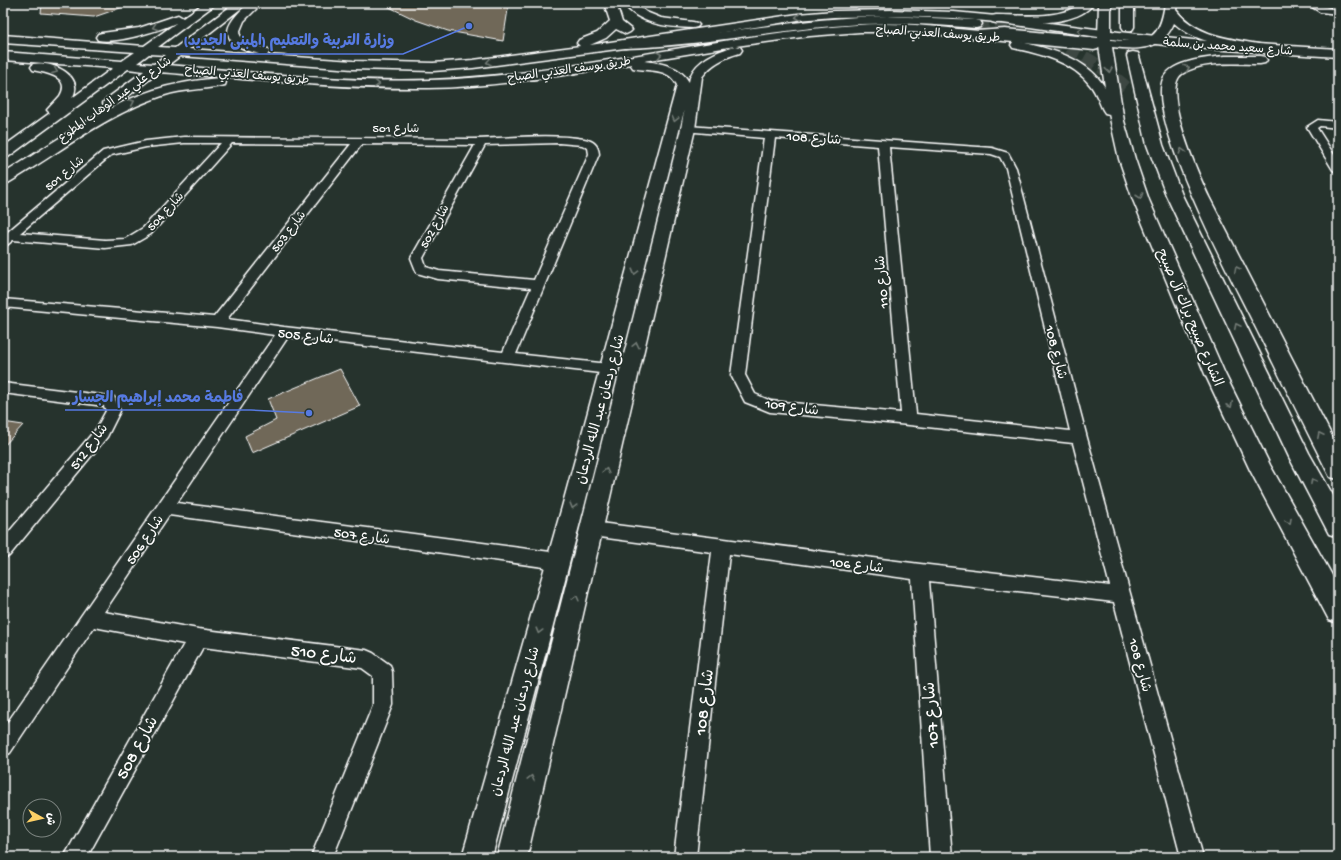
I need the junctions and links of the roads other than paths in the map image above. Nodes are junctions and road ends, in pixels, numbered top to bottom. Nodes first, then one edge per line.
1 (202, 3) edge
2 (211, 3) edge
3 (225, 3) edge
4 (242, 3) edge
5 (256, 3) edge
6 (610, 3) edge
7 (629, 3) edge
8 (1088, 3) edge
9 (1105, 3) edge
10 (1115, 3) edge
11 (1128, 3) edge
12 (1310, 3) edge
13 (1170, 6) edge
14 (1338, 12) edge
15 (996, 19) junction
16 (616, 22) junction
17 (744, 25) junction
18 (647, 26) junction
19 (1128, 27) tunnel mouth
20 (977, 29) junction
21 (3, 37) edge
22 (775, 37) junction
23 (625, 44) junction
24 (1118, 45) junction
25 (1155, 47) junction
26 (3, 50) edge
27 (178, 51) junction
28 (1338, 53) edge
29 (1177, 54) dead end
30 (1264, 55) junction
31 (3, 56) edge
32 (511, 58) junction
33 (149, 59) junction
34 (315, 62) junction
35 (3, 63) edge
36 (1338, 63) edge
37 (353, 65) junction
38 (561, 72) junction
39 (687, 77) junction
40 (338, 82) junction
41 (1128, 89) tunnel mouth
42 (1117, 121) junction
43 (1338, 125) edge
44 (688, 129) junction
45 (770, 134) junction
46 (359, 141) junction
47 (229, 142) junction
48 (482, 142) junction
49 (882, 142) junction
50 (3, 154) edge
51 (1338, 170) edge
52 (3, 179) edge
53 (7, 239) edge
54 (650, 250) junction
55 (539, 286) junction
56 (3, 303) edge
57 (216, 322) junction
58 (284, 332) junction
59 (508, 357) junction
60 (610, 369) junction
61 (1262, 379) junction
62 (3, 388) edge
63 (909, 419) junction
64 (1079, 438) junction
65 (1338, 470) edge
66 (165, 508) junction
67 (1338, 527) edge
68 (592, 529) junction
69 (9, 536) edge
70 (721, 546) junction
71 (3, 551) edge
72 (558, 561) junction
73 (920, 572) junction
74 (1122, 595) junction
75 (1338, 611) edge
76 (90, 618) junction
77 (198, 638) junction
78 (3, 746) edge
79 (492, 802) junction
80 (524, 807) junction
81 (75, 857) edge
82 (322, 857) edge
83 (477, 857) edge
84 (512, 857) edge
85 (685, 857) edge
86 (941, 857) edge
87 (1192, 857) edge

1 -> 21 street
2 - 33 street, شارع علي عبد الوهاب المطوع
3 - 33 street
4 - 27 street, شارع علي عبد الوهاب المطوع
5 - 37 street
6 - 16 street
7 - 18 street
8 - 15 main road
9 - 24 main road, الشارع صبيح براك آل صبيح
10 - 24 main road
11 - 19 main road
12 - 14 street
13 - 25 main road
13 - 30 main road
15 -> 17 street, طريق يوسف العذبي الصباح
24 -> 15 street, طريق يوسف العذبي الصباح
16 - 18 street
16 - 32 street
17 - 18 street
17 - 23 street, طريق يوسف العذبي الصباح
20 - 22 street, طريق يوسف العذبي الصباح
20 - 23 main road
20 - 24 main road
20 - 42 main road
21 - 33 street, طريق يوسف العذبي الصباح
38 -> 22 street, طريق يوسف العذبي الصباح
22 - 39 street
23 - 32 street, طريق يوسف العذبي الصباح
24 - 25 main road
24 -> 42 main road, الشارع صبيح براك آل صبيح
61 -> 24 main road, الشارع صبيح براك آل صبيح
25 - 30 street, شارع سعيد محمد بن سلمة
26 - 33 street
27 - 33 street, شارع علي عبد الوهاب المطوع
27 - 34 street, طريق يوسف العذبي الصباح
28 - 30 street, شارع سعيد محمد بن سلمة
29 - 30 street, شارع سعيد محمد بن سلمة
30 - 36 street, شارع سعيد محمد بن سلمة
65 -> 30 main road
31 - 33 street, طريق يوسف العذبي الصباح
32 -> 37 street, طريق يوسف العذبي الصباح
33 - 34 street
33 - 40 street, طريق يوسف العذبي الصباح
33 - 50 street, شارع علي عبد الوهاب المطوع
33 - 52 street, شارع علي عبد الوهاب المطوع
34 - 37 street, طريق يوسف العذبي الصباح
35 -> 50 street
38 - 39 street
40 -> 38 street, طريق يوسف العذبي الصباح
39 - 44 street, شارع ردعان عبد الله الردعان
39 -> 54 street, شارع ردعان عبد الله الردعان
52 -> 40 street
41 - 61 main road
42 -> 75 main road, الشارع صبيح براك آل صبيح
43 - 51 street
44 - 45 street, شارع 108
44 - 54 street, شارع ردعان عبد الله الردعان
45 - 49 street, شارع 108
45 - 63 street, شارع 109
46 - 47 street, شارع 501
46 - 48 street, شارع 501
46 - 57 street, شارع 503
47 - 53 street, شارع 501
47 - 53 street, شارع 504
48 - 55 street, شارع 501
48 - 55 street, شارع 502
49 - 63 street, شارع 110
49 - 64 street, شارع 108
54 -> 60 street, شارع ردعان عبد الله الردعان
68 -> 54 street, شارع ردعان عبد الله الردعان
55 - 59 street, شارع 501
56 - 57 street, شارع 505
57 - 58 street, شارع 505
58 - 59 street, شارع 505
58 - 66 street, شارع 506
59 - 60 street, شارع 505
60 -> 72 street, شارع ردعان عبد الله الردعان
67 -> 61 main road, الشارع صبيح براك آل صبيح
62 - 69 street, شارع 512
63 - 64 street, شارع 109
64 - 74 street, شارع 108
66 - 72 street, شارع 507
66 - 76 street, شارع 506
68 - 70 street, شارع 106
80 -> 68 street, شارع ردعان عبد الله الردعان
69 - 71 street, شارع 512
70 - 73 street, شارع 106
70 - 85 street, شارع 108
72 -> 79 street, شارع ردعان عبد الله الردعان
73 - 74 street, شارع 106
73 - 86 street, شارع 107
74 - 87 street, شارع 108
76 - 77 street, شارع 510
76 - 78 street, شارع 506
77 - 81 street, شارع 508
77 - 82 street, شارع 510
79 - 80 street
79 - 83 street, شارع ردعان عبد الله الردعان
80 - 84 street, شارع ردعان عبد الله الردعان

